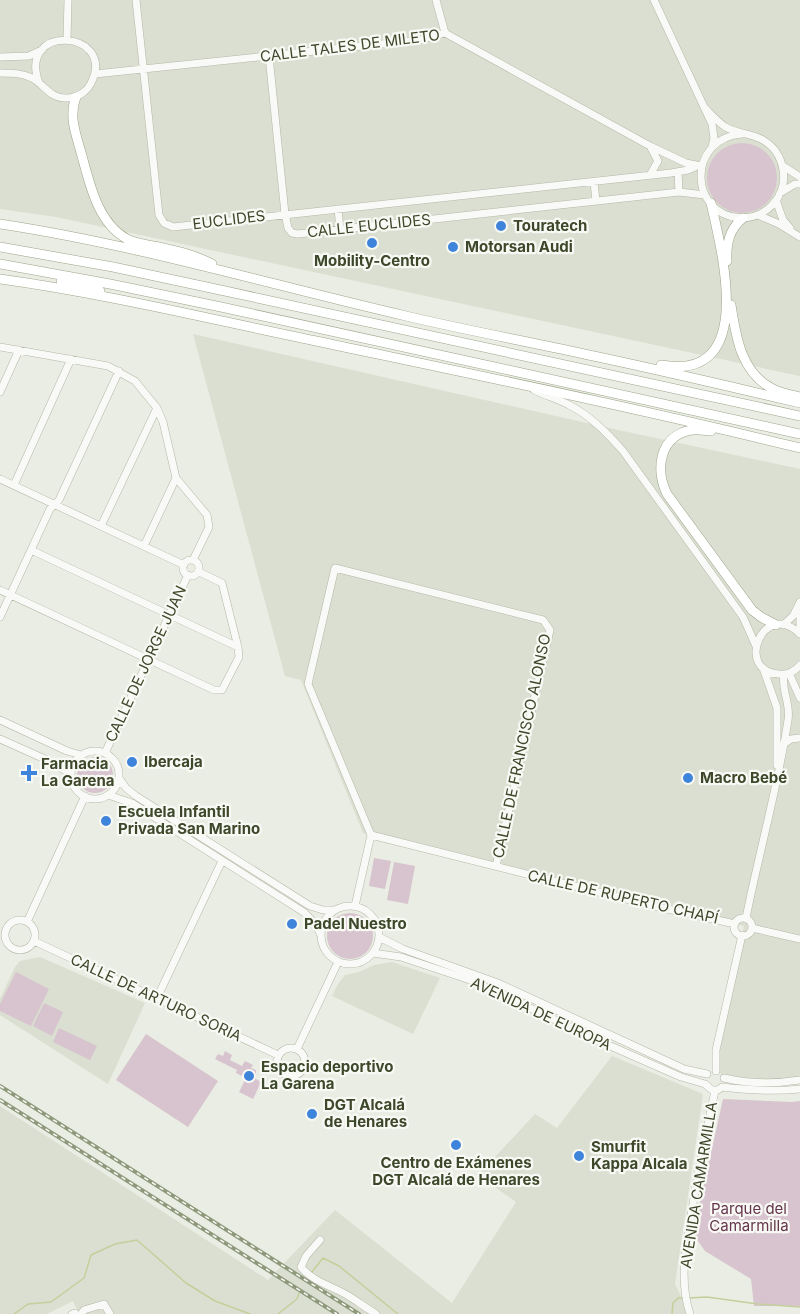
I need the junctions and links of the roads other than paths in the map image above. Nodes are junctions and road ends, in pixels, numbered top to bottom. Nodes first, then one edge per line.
1 (68, 0) edge
2 (136, 0) edge
3 (436, 0) edge
4 (654, 0) edge
5 (445, 33) junction
6 (67, 39) junction
7 (42, 50) junction
8 (269, 56) junction
9 (0, 57) edge
10 (144, 70) junction
11 (0, 73) edge
12 (95, 74) junction
13 (39, 83) junction
14 (76, 97) junction
15 (704, 107) junction
16 (742, 134) junction
17 (650, 146) junction
18 (712, 147) junction
19 (699, 165) junction
20 (783, 166) junction
21 (678, 172) junction
22 (650, 175) junction
23 (800, 177) edge
24 (594, 182) junction
25 (800, 184) edge
26 (679, 192) junction
27 (778, 197) junction
28 (708, 199) junction
29 (596, 201) junction
30 (338, 209) junction
31 (285, 214) junction
32 (758, 215) junction
33 (743, 218) junction
34 (0, 224) edge
35 (340, 229) junction
36 (798, 235) edge
37 (0, 247) edge
38 (0, 264) edge
39 (0, 270) edge
40 (224, 270) junction
41 (0, 279) edge
42 (179, 312) junction
43 (0, 347) edge
44 (19, 350) junction
45 (586, 354) junction
46 (71, 359) junction
47 (120, 371) junction
48 (526, 387) junction
49 (0, 392) edge
50 (800, 397) edge
51 (800, 403) edge
52 (157, 408) junction
53 (800, 416) edge
54 (800, 434) edge
55 (744, 435) junction
56 (800, 448) edge
57 (0, 478) edge
58 (176, 478) junction
59 (14, 485) junction
60 (55, 504) junction
61 (101, 526) junction
62 (144, 546) junction
63 (31, 550) junction
64 (193, 560) junction
65 (184, 565) junction
66 (199, 572) junction
67 (188, 575) junction
68 (0, 590) edge
69 (10, 595) junction
70 (800, 602) edge
71 (800, 614) edge
72 (170, 615) junction
73 (0, 617) edge
74 (780, 625) junction
75 (800, 634) edge
76 (756, 646) junction
77 (238, 647) junction
78 (148, 660) junction
79 (800, 665) edge
80 (763, 668) junction
81 (786, 674) junction
82 (800, 698) edge
83 (0, 720) edge
84 (800, 738) edge
85 (0, 739) edge
86 (784, 744) junction
87 (105, 753) junction
88 (81, 755) junction
89 (71, 774) junction
90 (119, 778) junction
91 (777, 779) junction
92 (108, 795) junction
93 (85, 796) junction
94 (371, 835) junction
95 (222, 861) junction
96 (496, 866) junction
97 (355, 906) junction
98 (335, 910) junction
99 (746, 918) junction
100 (27, 922) junction
101 (735, 924) junction
102 (3, 927) edge
103 (752, 928) junction
104 (321, 935) junction
105 (742, 935) junction
106 (379, 937) junction
107 (800, 939) edge
108 (34, 941) junction
109 (373, 953) junction
110 (338, 962) junction
111 (157, 998) junction
112 (297, 1049) junction
113 (278, 1055) junction
114 (716, 1071) junction
115 (707, 1074) junction
116 (724, 1078) junction
117 (800, 1080) edge
118 (705, 1084) junction
119 (718, 1089) junction
120 (800, 1089) edge
121 (320, 1240) dead end
122 (76, 1314) edge
123 (110, 1314) edge
124 (376, 1314) edge
125 (690, 1314) edge

1 - 6 street
2 - 10 street
3 - 5 street
4 - 15 street
5 - 8 street, CALLE TALES DE MILETO
5 - 17 street, CALLE TALES DE MILETO
6 - 7 street
6 - 12 street
7 - 9 street
7 - 13 street
8 - 10 street, CALLE TALES DE MILETO
8 - 31 street
10 - 12 street, CALLE TALES DE MILETO
10 - 31 street, EUCLIDES
11 - 13 street
12 - 14 street
13 - 14 street
14 - 40 highway
15 - 16 street
15 - 18 street
16 - 18 street
16 - 20 street
17 - 19 street, CALLE TALES DE MILETO
17 - 22 street
18 - 19 street
19 - 21 street, CALLE EUCLIDES
19 - 28 street
20 - 23 street
20 - 27 street
21 - 22 street, CALLE EUCLIDES
21 - 26 street
22 - 24 street, CALLE EUCLIDES
24 - 29 street
24 - 30 street, CALLE EUCLIDES
25 - 27 street
26 - 28 street, CALLE EUCLIDES
26 - 29 street, CALLE EUCLIDES
27 - 32 street
27 - 36 street
28 - 33 street
28 - 45 highway
29 - 35 street, CALLE EUCLIDES
30 - 31 street, CALLE EUCLIDES
30 - 35 street
31 - 35 street, CALLE EUCLIDES
32 - 33 street
32 - 36 street
33 - 50 highway
34 - 40 highway
37 - 53 highway
38 - 54 highway
39 - 42 highway
40 - 45 highway
41 - 42 highway
42 - 48 highway
43 - 44 street
44 - 46 street
44 - 49 street
45 - 51 highway
46 - 47 street
46 - 59 street
47 - 52 street
47 - 60 street
48 - 55 highway
48 - 76 street
52 - 58 street
52 - 61 street
55 - 56 highway
55 - 74 highway
57 - 59 street
58 - 62 street
58 - 64 street
59 - 60 street
60 - 61 street
60 - 63 street
61 - 62 street
62 - 65 street
63 - 69 street
63 - 72 street
64 - 65 street
64 - 66 street
65 - 67 street
66 - 67 street
66 - 77 street
67 - 72 street, CALLE DE JORGE JUAN
68 - 69 street
69 - 73 street
69 - 78 street
70 - 74 street
71 - 75 street
72 - 77 street
72 - 78 street, CALLE DE JORGE JUAN
74 - 75 street
74 - 76 street
76 - 80 street
77 - 78 street
78 - 87 street, CALLE DE JORGE JUAN
79 - 81 street
80 - 81 street
80 - 91 street
81 - 82 street
81 - 86 street
83 - 88 street
84 - 86 street
85 - 89 street
86 - 91 street
87 - 88 street
87 - 90 street
88 - 89 street
89 - 93 street
90 - 92 street
90 - 98 street
91 - 99 street
92 - 93 street
92 - 95 street
93 - 100 street
94 - 96 street, CALLE DE RUPERTO CHAPÍ
94 - 96 street, CALLE DE FRANCISCO ALONSO
94 - 97 street
95 - 104 street
95 - 111 street
96 - 101 street, CALLE DE RUPERTO CHAPÍ
97 - 98 street
97 - 106 street
98 - 104 street
99 - 101 street
99 - 103 street
100 - 102 street
100 - 108 street
101 - 105 street
102 - 108 street
103 - 105 street
103 - 107 street
104 - 110 street
105 - 114 street
106 - 109 street
106 - 115 street, AVENIDA DE EUROPA
108 - 111 street, CALLE DE ARTURO SORIA
109 - 110 street
109 - 118 street, AVENIDA DE EUROPA
110 - 112 street
111 - 113 street, CALLE DE ARTURO SORIA
112 - 113 street
112 - 113 street
114 - 115 street
114 - 116 street
115 - 118 street
116 - 117 street
116 - 119 street
118 - 119 street
119 - 120 street
119 - 125 street, AVENIDA CAMARMILLA
121 - 124 street
122 - 123 street

